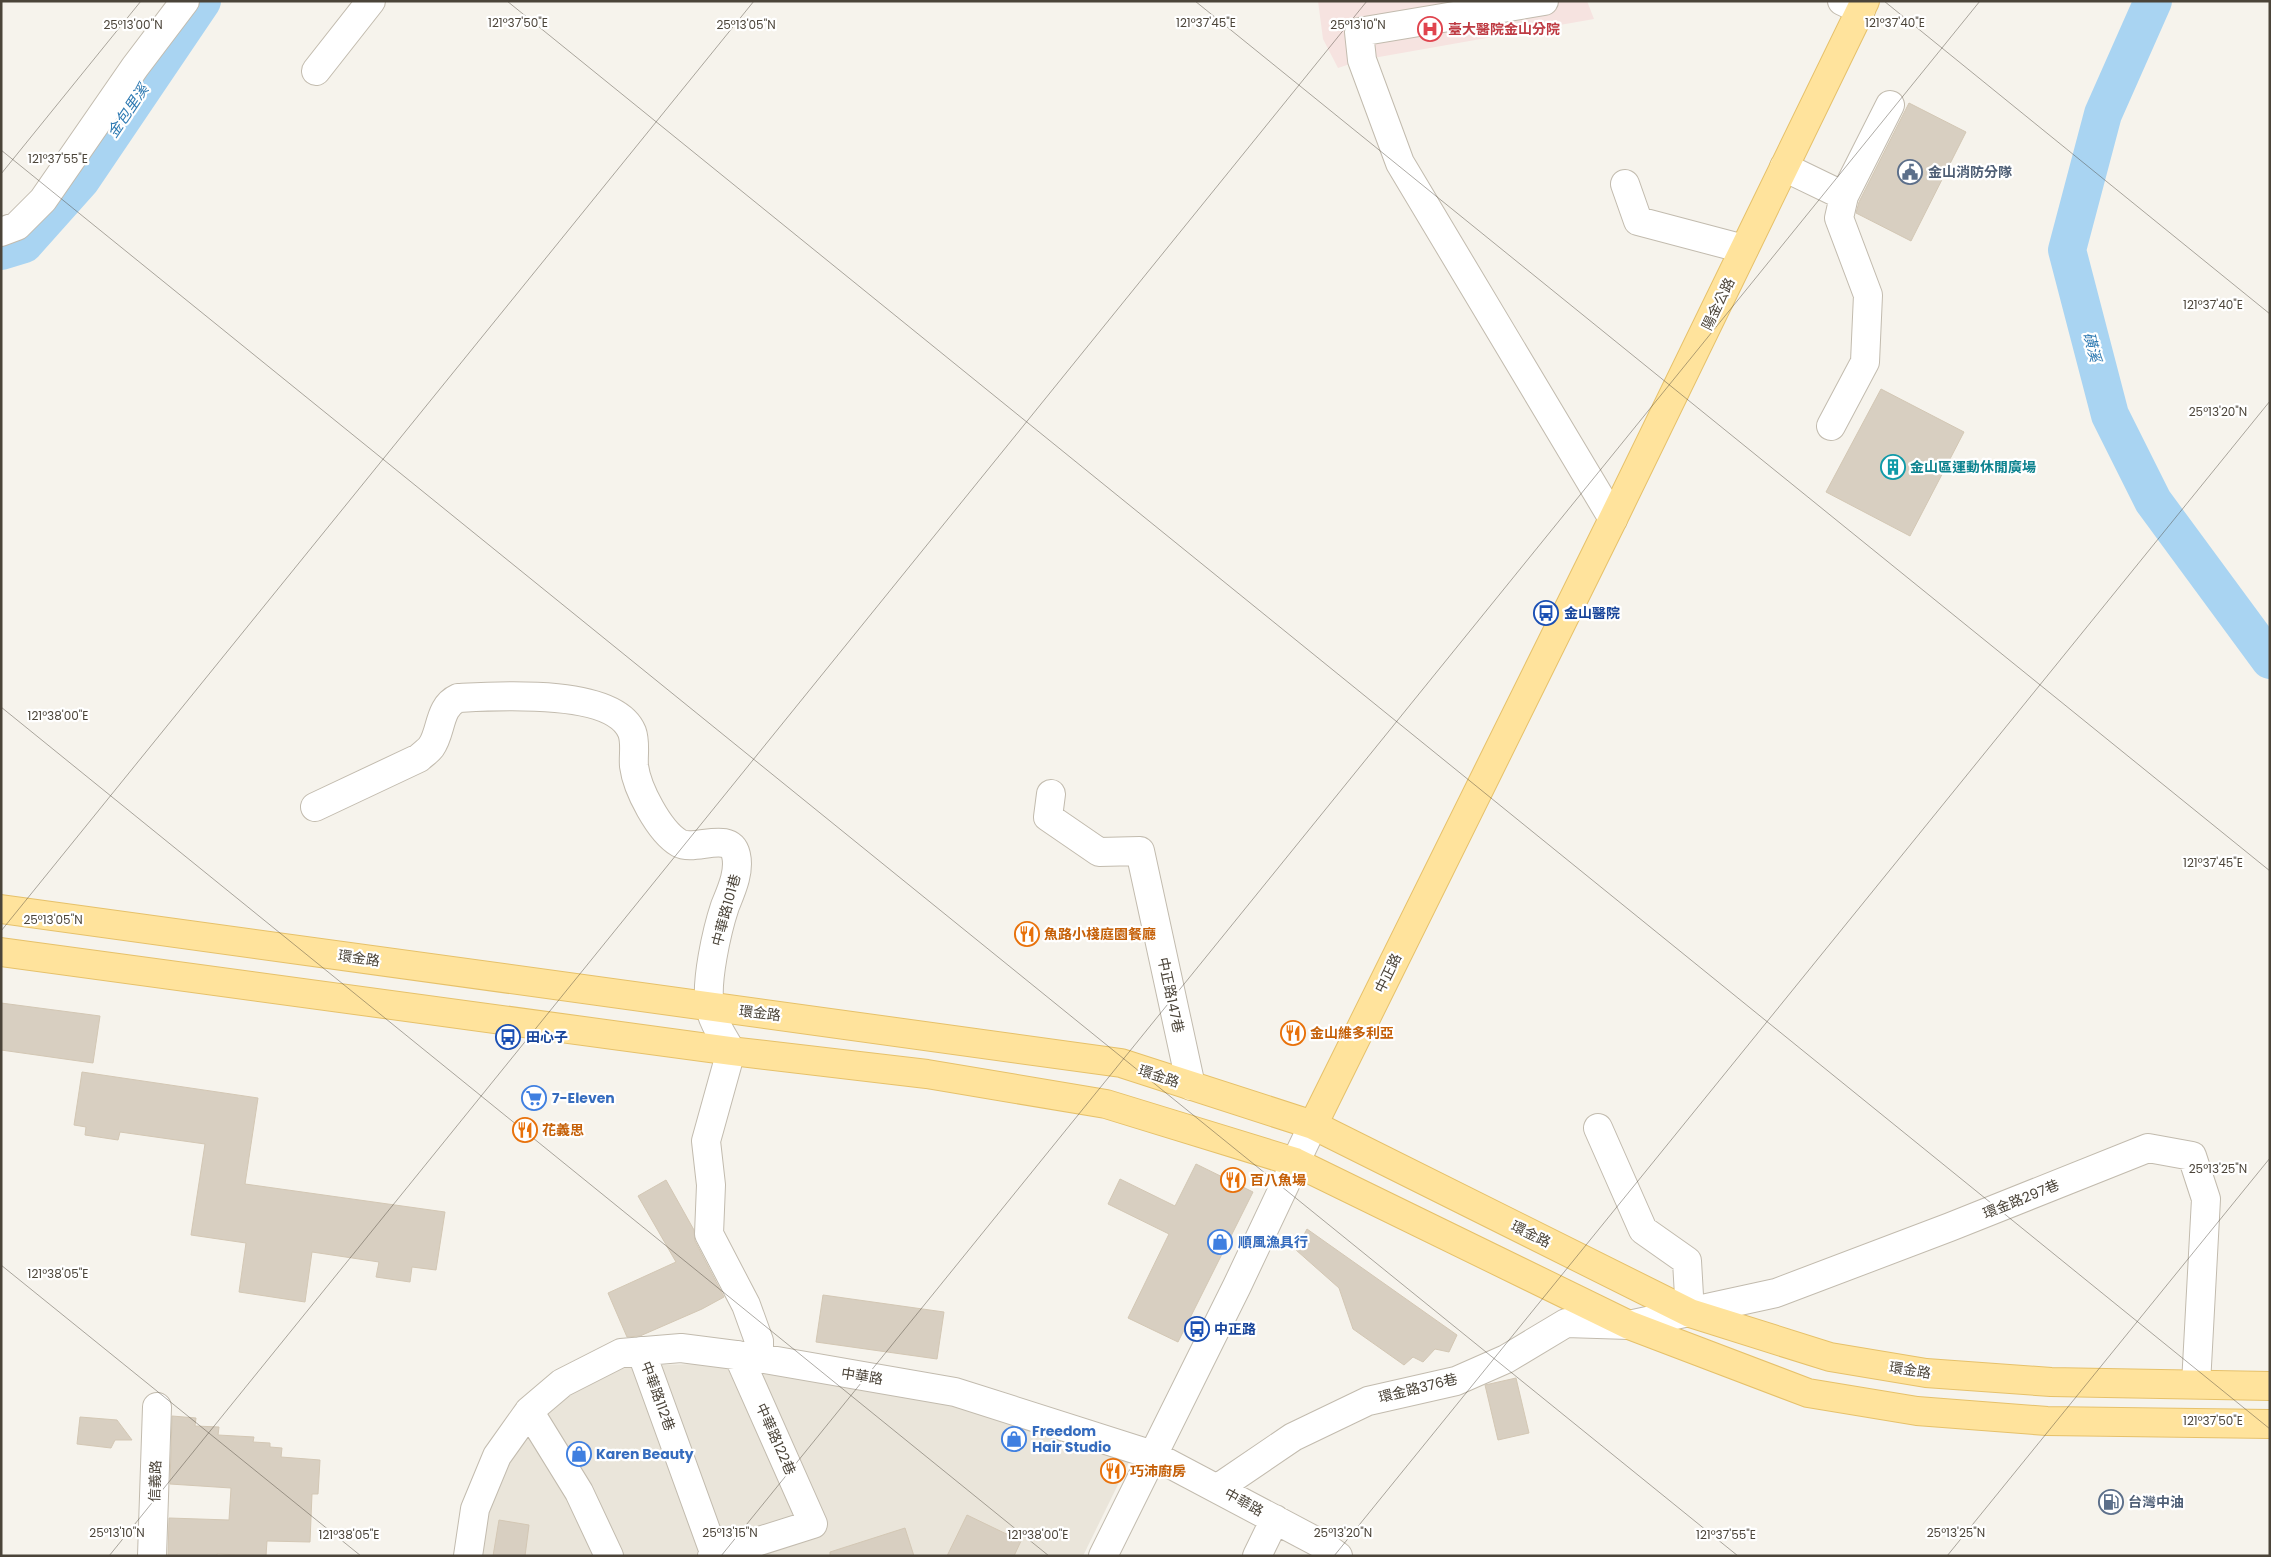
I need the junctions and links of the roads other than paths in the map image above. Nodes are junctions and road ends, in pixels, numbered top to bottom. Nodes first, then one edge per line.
1 (185, 1) edge
2 (371, 1) edge
3 (1544, 1) edge
4 (1856, 4) edge
5 (316, 71) dead end
6 (1890, 105) dead end
7 (1784, 167) junction
8 (1625, 184) dead end
9 (1844, 196) junction
10 (1, 232) edge
11 (1744, 249) junction
12 (1831, 426) dead end
13 (1613, 519) junction
14 (1570, 606) joint
15 (1051, 794) dead end
16 (315, 807) dead end
17 (1, 909) edge
18 (1, 952) edge
19 (710, 1007) junction
20 (730, 1051) junction
21 (1191, 1086) junction
22 (1313, 1125) junction
23 (1598, 1128) dead end
24 (1295, 1162) junction
25 (1690, 1313) junction
26 (1629, 1325) junction
27 (641, 1351) junction
28 (749, 1356) junction
29 (2196, 1384) junction
30 (2270, 1386) edge
31 (157, 1407) dead end
32 (529, 1411) junction
33 (2270, 1424) edge
34 (1153, 1455) junction
35 (1218, 1488) junction
36 (1275, 1519) junction
37 (713, 1555) edge
38 (152, 1556) edge
39 (468, 1556) edge
40 (608, 1556) edge
41 (1103, 1556) edge
42 (1257, 1556) edge
43 (1338, 1556) edge

1 - 10 street
2 - 5 street
3 - 13 street
4 - 7 main road, 陽金公路
6 - 9 street
7 - 9 street
7 - 11 main road, 陽金公路
8 - 11 street
9 - 12 street
11 - 13 main road, 陽金公路
13 - 14 main road, 陽金公路
14 - 22 main road, 中正路
15 - 21 street, 中正路147巷
16 - 19 street, 中華路101巷
17 - 19 main road, 環金路
18 - 20 main road
19 - 20 street, 中華路101巷
19 - 21 main road, 環金路
20 - 24 main road
20 - 28 street
21 - 22 main road, 環金路
22 - 24 street, 中正路
22 - 25 main road, 環金路
23 - 25 street
24 - 26 main road
24 - 34 street, 中正路
25 - 26 street, 環金路297巷
25 - 29 main road, 環金路
25 - 29 street, 環金路297巷
26 - 33 main road
26 - 35 street, 環金路376巷
27 - 28 street, 中華路
27 - 32 street, 中華路
27 - 37 street, 中華路112巷
28 - 34 street, 中華路
28 - 37 street, 中華路122巷
29 - 30 main road, 環金路
31 - 38 street, 信義路
32 - 39 street, 中華路
32 - 40 street
34 - 35 street, 中華路
34 - 41 street, 中正路
35 - 36 street, 中華路
36 - 42 street
36 - 43 street, 中華路

